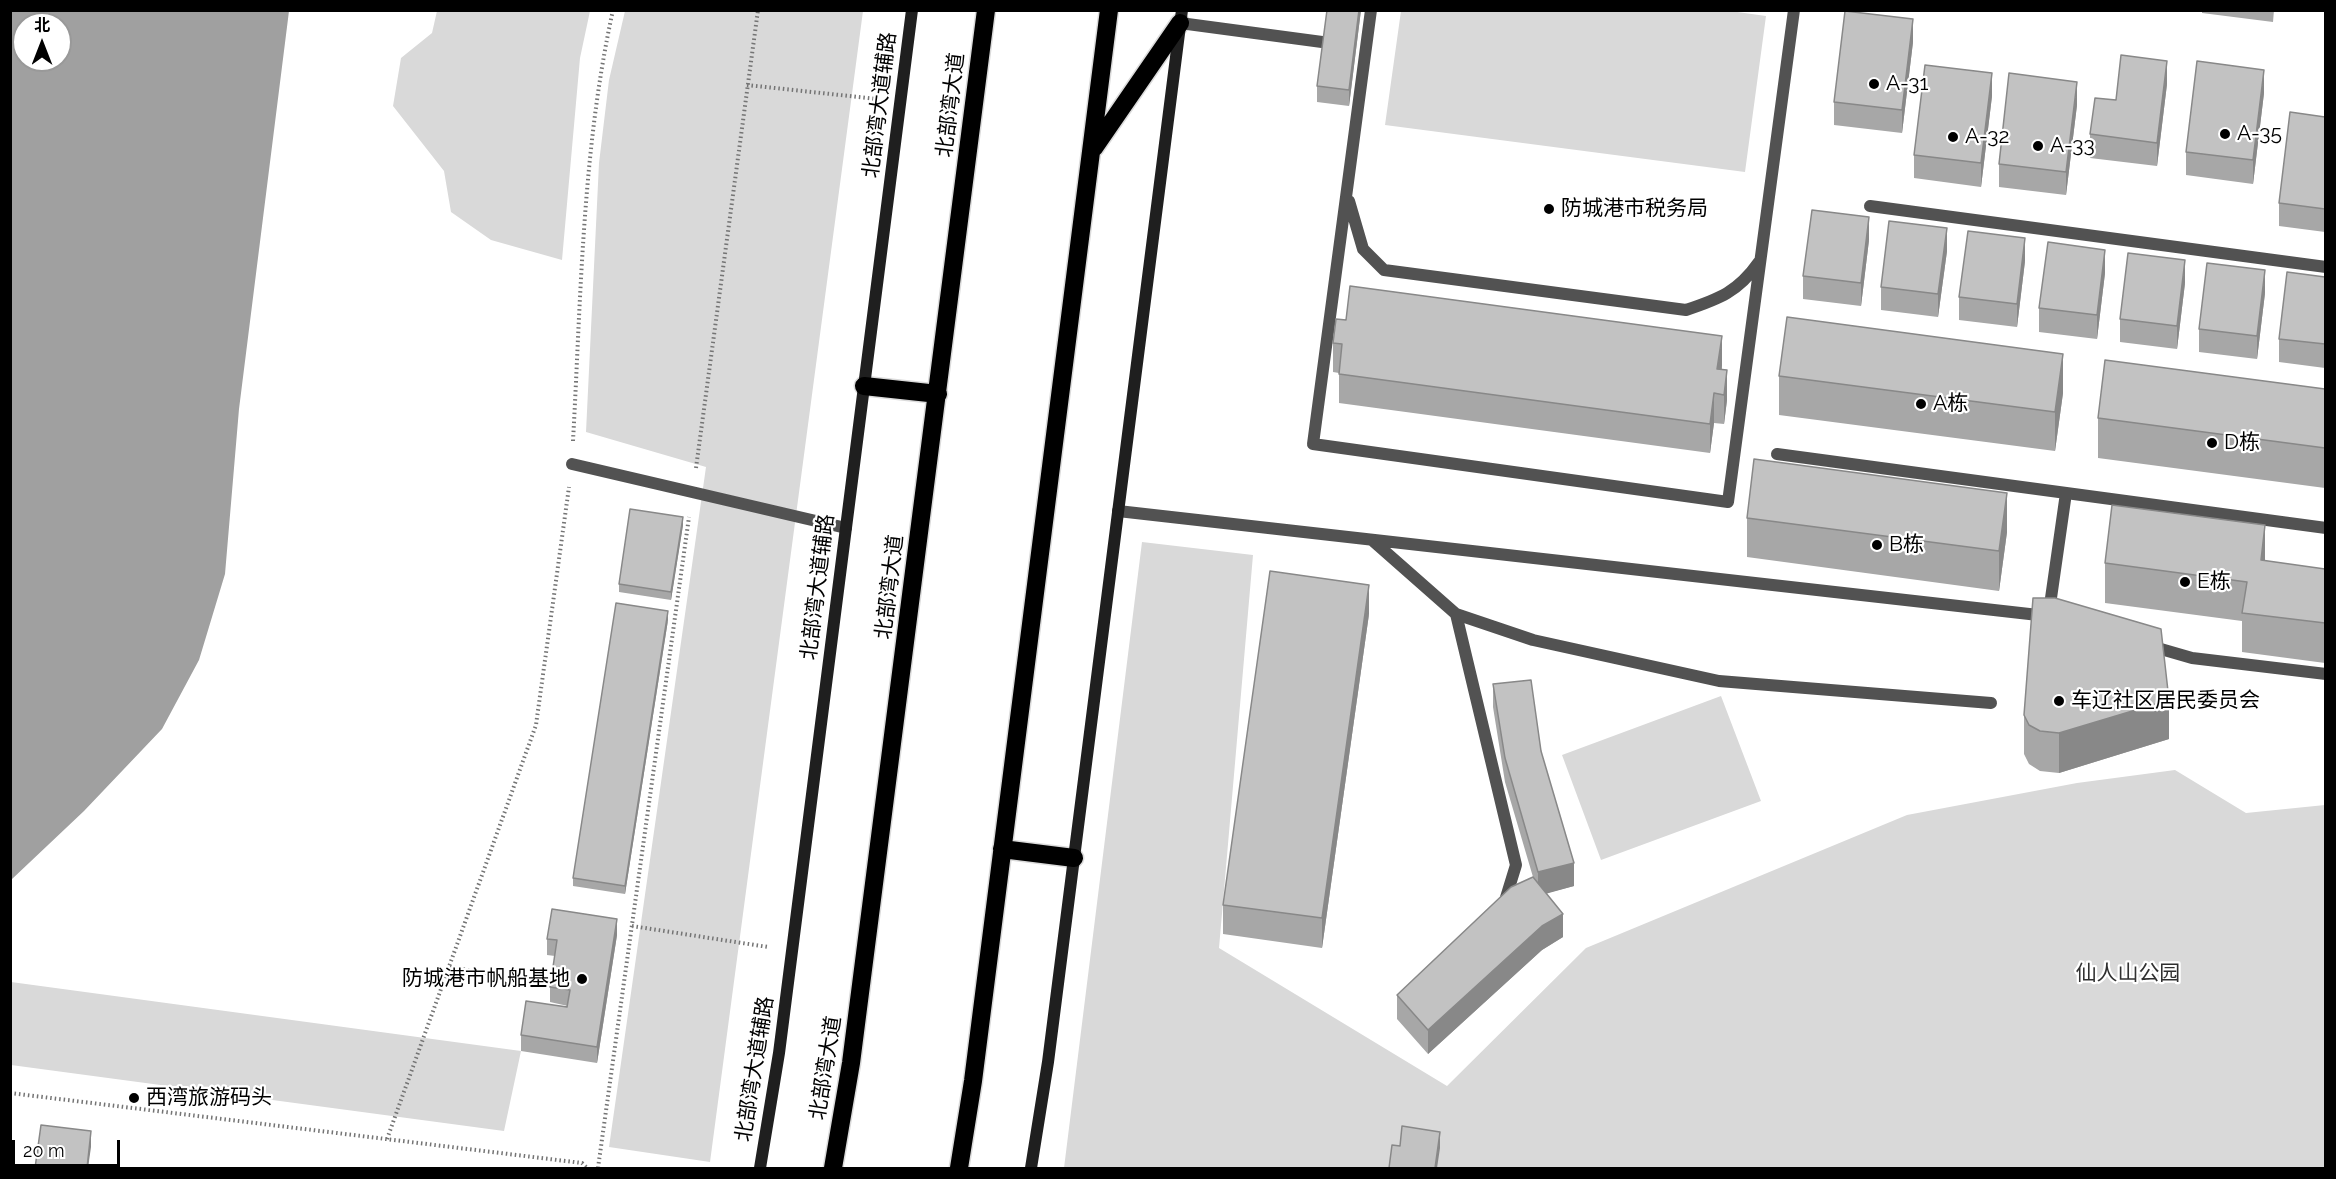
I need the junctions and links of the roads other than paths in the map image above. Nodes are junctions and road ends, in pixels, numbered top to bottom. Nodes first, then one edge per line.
1 (912, 10) edge
2 (986, 10) edge
3 (1109, 10) edge
4 (1371, 10) edge
5 (1794, 10) edge
6 (1181, 17) edge
7 (1366, 48) junction
8 (1091, 152) junction
9 (1347, 191) junction
10 (1870, 206) dead end
11 (1761, 259) junction
12 (2325, 267) edge
13 (864, 386) junction
14 (938, 394) junction
15 (1777, 454) dead end
16 (572, 464) road end
17 (2066, 493) junction
18 (1118, 512) junction
19 (846, 528) junction
20 (2325, 528) edge
21 (1372, 540) junction
22 (1456, 614) junction
23 (2137, 642) edge
24 (2325, 674) edge
25 (1991, 703) dead end
26 (1002, 849) junction
27 (1074, 858) junction
28 (1496, 913) edge
29 (760, 1168) edge
30 (833, 1168) edge
31 (958, 1168) edge
32 (1031, 1168) edge

1 - 13 main road, 北部湾大道辅路
2 - 14 highway, 北部湾大道
3 - 8 highway
4 - 7 lane
5 - 11 lane
6 - 7 lane
6 - 8 highway
6 - 18 main road
7 - 9 lane
8 - 26 highway
9 - 11 lane
9 - 11 lane
10 - 12 lane
13 - 14 highway
13 - 19 main road, 北部湾大道辅路
14 - 30 highway, 北部湾大道
15 - 17 lane
16 - 19 lane
17 - 20 lane
17 - 21 lane
18 - 21 lane
18 - 27 main road
19 - 29 main road, 北部湾大道辅路
21 - 22 lane
22 - 25 lane
22 - 28 lane
23 - 24 lane
26 - 27 highway
26 - 31 highway
27 - 32 main road

